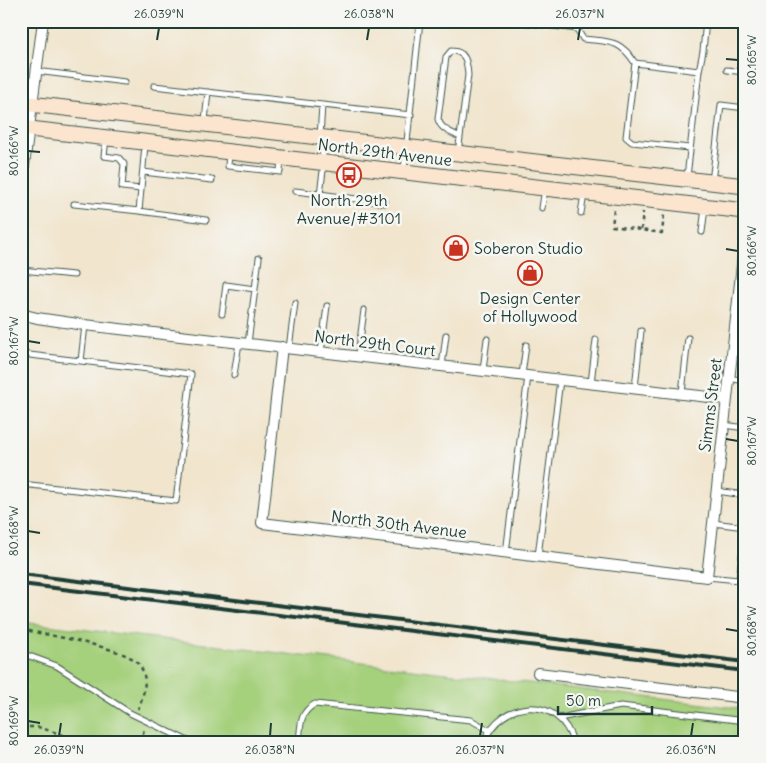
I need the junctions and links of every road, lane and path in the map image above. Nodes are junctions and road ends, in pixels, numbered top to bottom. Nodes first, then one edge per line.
1 (43, 21) edge
2 (420, 21) edge
3 (513, 21) edge
4 (706, 21) edge
5 (634, 63) junction
6 (727, 70) dead end
7 (36, 71) junction
8 (699, 71) junction
9 (745, 72) edge
10 (125, 82) dead end
11 (154, 86) dead end
12 (208, 92) junction
13 (26, 104) edge
14 (322, 105) junction
15 (745, 108) edge
16 (411, 115) junction
17 (205, 124) junction
18 (25, 128) edge
19 (320, 137) junction
20 (460, 137) junction
21 (106, 138) junction
22 (145, 142) junction
23 (407, 148) junction
24 (690, 148) junction
25 (458, 153) junction
26 (324, 163) junction
27 (142, 172) junction
28 (404, 172) junction
29 (686, 179) junction
30 (212, 180) dead end
31 (712, 182) junction
32 (745, 186) edge
33 (21, 188) edge
34 (545, 188) junction
35 (141, 189) junction
36 (295, 191) dead end
37 (584, 192) junction
38 (320, 194) junction
39 (385, 203) dead end
40 (74, 204) dead end
41 (615, 205) dead end
42 (705, 207) junction
43 (542, 208) dead end
44 (643, 209) dead end
45 (139, 211) junction
46 (665, 211) dead end
47 (745, 211) edge
48 (581, 213) dead end
49 (206, 220) dead end
50 (640, 230) junction
51 (702, 232) dead end
52 (745, 238) edge
53 (259, 258) dead end
54 (21, 270) edge
55 (74, 275) dead end
56 (255, 289) junction
57 (295, 302) dead end
58 (327, 306) dead end
59 (364, 310) dead end
60 (21, 314) edge
61 (222, 314) dead end
62 (85, 325) junction
63 (641, 331) dead end
64 (446, 335) dead end
65 (733, 337) junction
66 (688, 338) dead end
67 (745, 338) edge
68 (487, 339) dead end
69 (596, 340) dead end
70 (244, 343) junction
71 (526, 345) dead end
72 (285, 347) junction
73 (321, 352) junction
74 (21, 354) edge
75 (358, 356) junction
76 (81, 361) junction
77 (442, 366) junction
78 (483, 371) junction
79 (234, 375) dead end
80 (525, 376) junction
81 (728, 378) junction
82 (560, 380) junction
83 (745, 380) edge
84 (591, 384) junction
85 (635, 389) junction
86 (682, 394) junction
87 (726, 399) junction
88 (723, 425) junction
89 (745, 428) edge
90 (21, 484) edge
91 (716, 491) junction
92 (745, 495) edge
93 (712, 523) junction
94 (745, 527) edge
95 (745, 532) edge
96 (506, 553) junction
97 (538, 556) junction
98 (707, 577) junction
99 (21, 629) edge
100 (21, 653) edge
101 (538, 673) dead end
102 (745, 698) edge
103 (136, 715) junction
104 (559, 718) junction
105 (146, 720) junction
106 (745, 721) edge
107 (21, 727) edge
108 (489, 730) junction
109 (575, 741) edge
110 (85, 742) edge
111 (141, 742) edge
112 (190, 742) edge
113 (299, 742) edge
114 (484, 742) edge

1 - 7 street
2 - 16 lane
3 - 5 lane
4 - 8 lane
5 - 8 lane
5 - 24 lane
6 - 9 lane
7 - 10 lane
7 - 13 street
8 - 24 lane
11 - 12 lane
12 - 14 lane
12 - 17 lane
13 - 17 street, North 29th Avenue
13 - 18 street
14 - 16 lane
14 - 19 lane
15 - 31 lane
16 - 23 lane
17 - 19 street, North 29th Avenue
18 - 21 street, North 29th Avenue
18 - 33 street
19 - 23 street, North 29th Avenue
19 - 26 lane
20 - 20 lane
20 - 25 lane
21 - 22 street, North 29th Avenue
21 - 35 lane
22 - 26 street, North 29th Avenue
22 - 27 lane
23 - 25 street, North 29th Avenue
23 - 28 lane
24 - 29 lane
25 - 29 street, North 29th Avenue
26 - 28 street, North 29th Avenue
26 - 38 lane
27 - 30 lane
27 - 35 lane
28 - 34 street, North 29th Avenue
29 - 31 street, North 29th Avenue
31 - 32 street, North 29th Avenue
34 - 37 street, North 29th Avenue
34 - 43 lane
35 - 45 lane
36 - 38 lane
37 - 42 street, North 29th Avenue
37 - 48 lane
38 - 39 lane
40 - 45 lane
41 - 50 path
42 - 47 street, North 29th Avenue
42 - 51 lane
44 - 50 path
45 - 49 lane
46 - 50 path
52 - 65 street, Simms Street
53 - 56 lane
54 - 55 lane
56 - 61 lane
56 - 70 lane
57 - 72 lane
58 - 73 lane
59 - 75 lane
60 - 62 street, North 29th Court
62 - 70 street, North 29th Court
62 - 76 lane
63 - 85 lane
64 - 77 lane
65 - 67 lane
65 - 81 street, Simms Street
66 - 86 lane
68 - 78 lane
69 - 84 lane
70 - 72 street, North 29th Court
70 - 79 lane
71 - 80 lane
72 - 73 street, North 29th Court
72 - 96 street, North 30th Avenue
73 - 75 street, North 29th Court
74 - 76 lane
75 - 77 street, North 29th Court
76 - 90 lane
77 - 78 street, North 29th Court
78 - 80 street, North 29th Court
80 - 82 street, North 29th Court
80 - 96 lane
81 - 83 lane
81 - 87 street, Simms Street
82 - 84 street, North 29th Court
82 - 97 lane
84 - 85 street, North 29th Court
85 - 86 street, North 29th Court
86 - 87 street, North 29th Court
87 - 88 street, Simms Street
88 - 89 lane
88 - 91 street, Simms Street
91 - 92 lane
91 - 93 street, Simms Street
93 - 94 lane
93 - 98 street, Simms Street
95 - 98 lane
96 - 97 street, North 30th Avenue
97 - 98 street, North 30th Avenue
99 - 103 path
100 - 103 lane
101 - 102 street
103 - 105 lane
104 - 106 lane
104 - 108 lane
104 - 109 lane
105 - 111 path
105 - 112 lane
107 - 110 path
108 - 113 lane
108 - 114 lane

